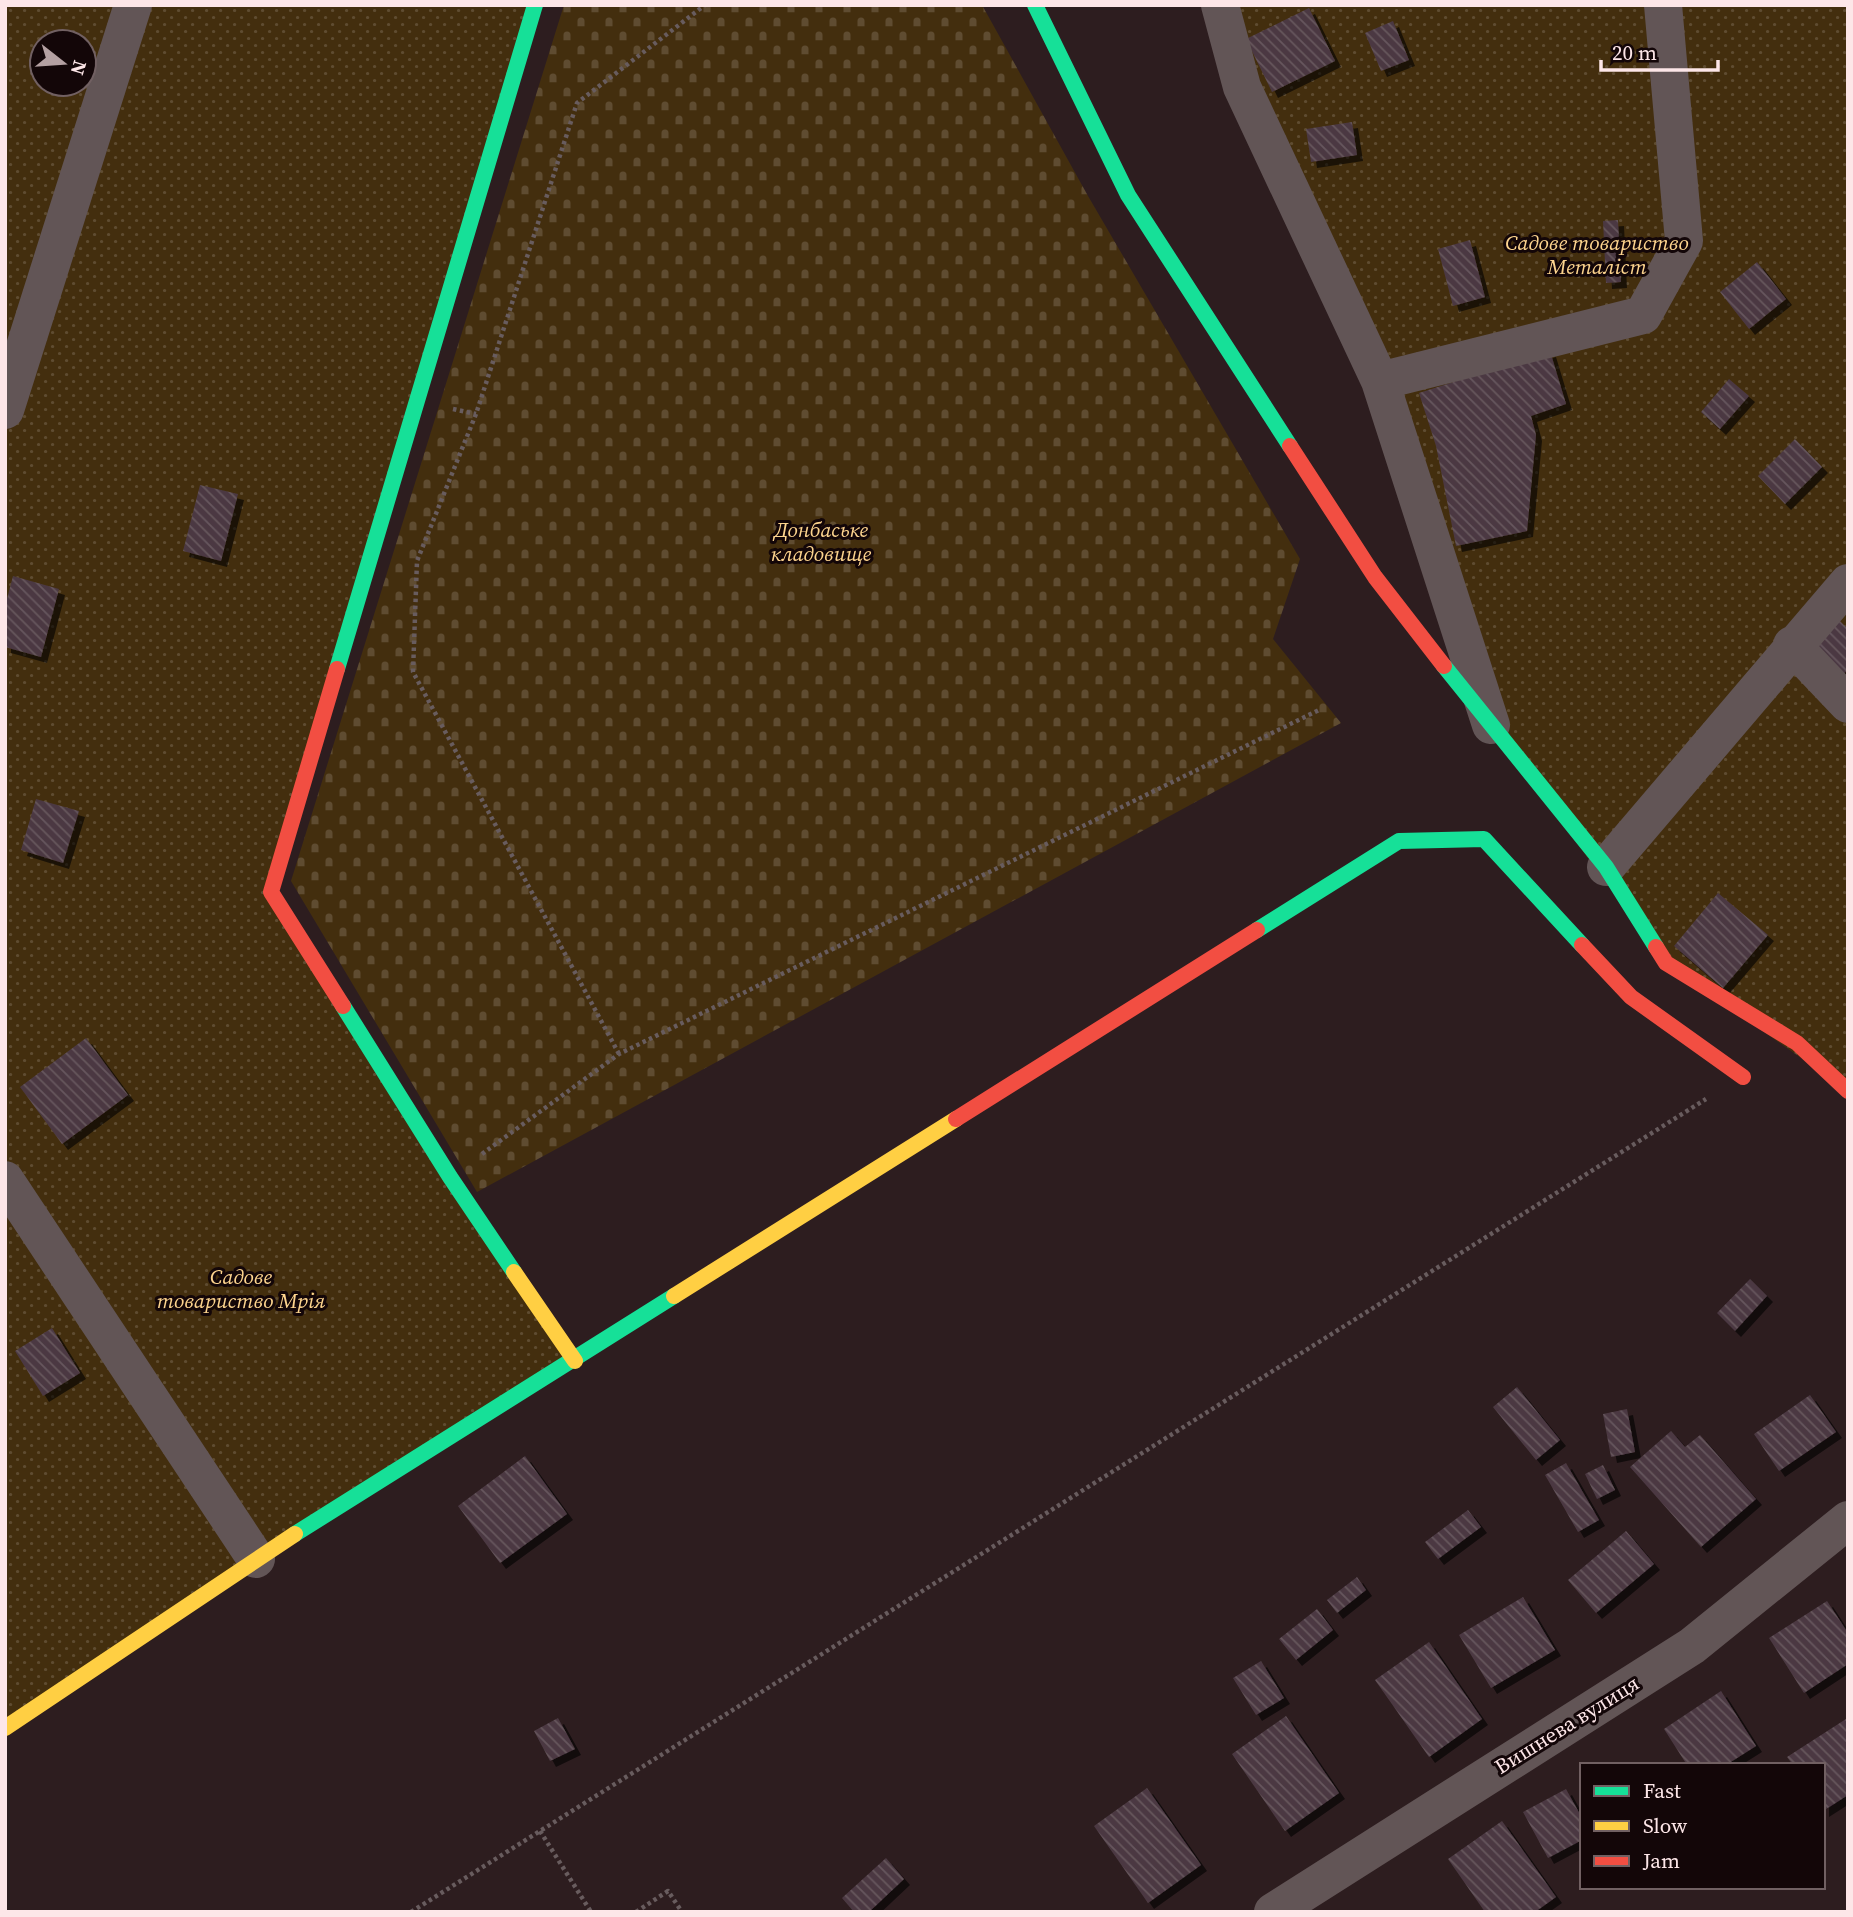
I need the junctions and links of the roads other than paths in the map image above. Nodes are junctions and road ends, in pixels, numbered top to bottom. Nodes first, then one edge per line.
1 (132, 5) edge
2 (535, 5) edge
3 (1035, 5) edge
4 (1220, 5) edge
5 (1662, 5) edge
6 (1380, 381) junction
7 (5, 410) edge
8 (1848, 583) edge
9 (1793, 645) junction
10 (1848, 704) edge
11 (1494, 732) junction
12 (1606, 867) junction
13 (1743, 1077) road end
14 (1848, 1091) edge
15 (5, 1180) edge
16 (575, 1361) junction
17 (1848, 1520) edge
18 (256, 1559) junction
19 (5, 1728) edge
20 (1273, 1912) edge

1 - 7 street
2 - 16 street
3 - 11 street
4 - 6 street
5 - 6 street
6 - 11 street
8 - 9 street
9 - 10 street
9 - 12 street
11 - 12 street
12 - 14 street
13 - 16 street
15 - 18 street
16 - 18 street
17 - 20 street, Вишнева вулиця
18 - 19 street

